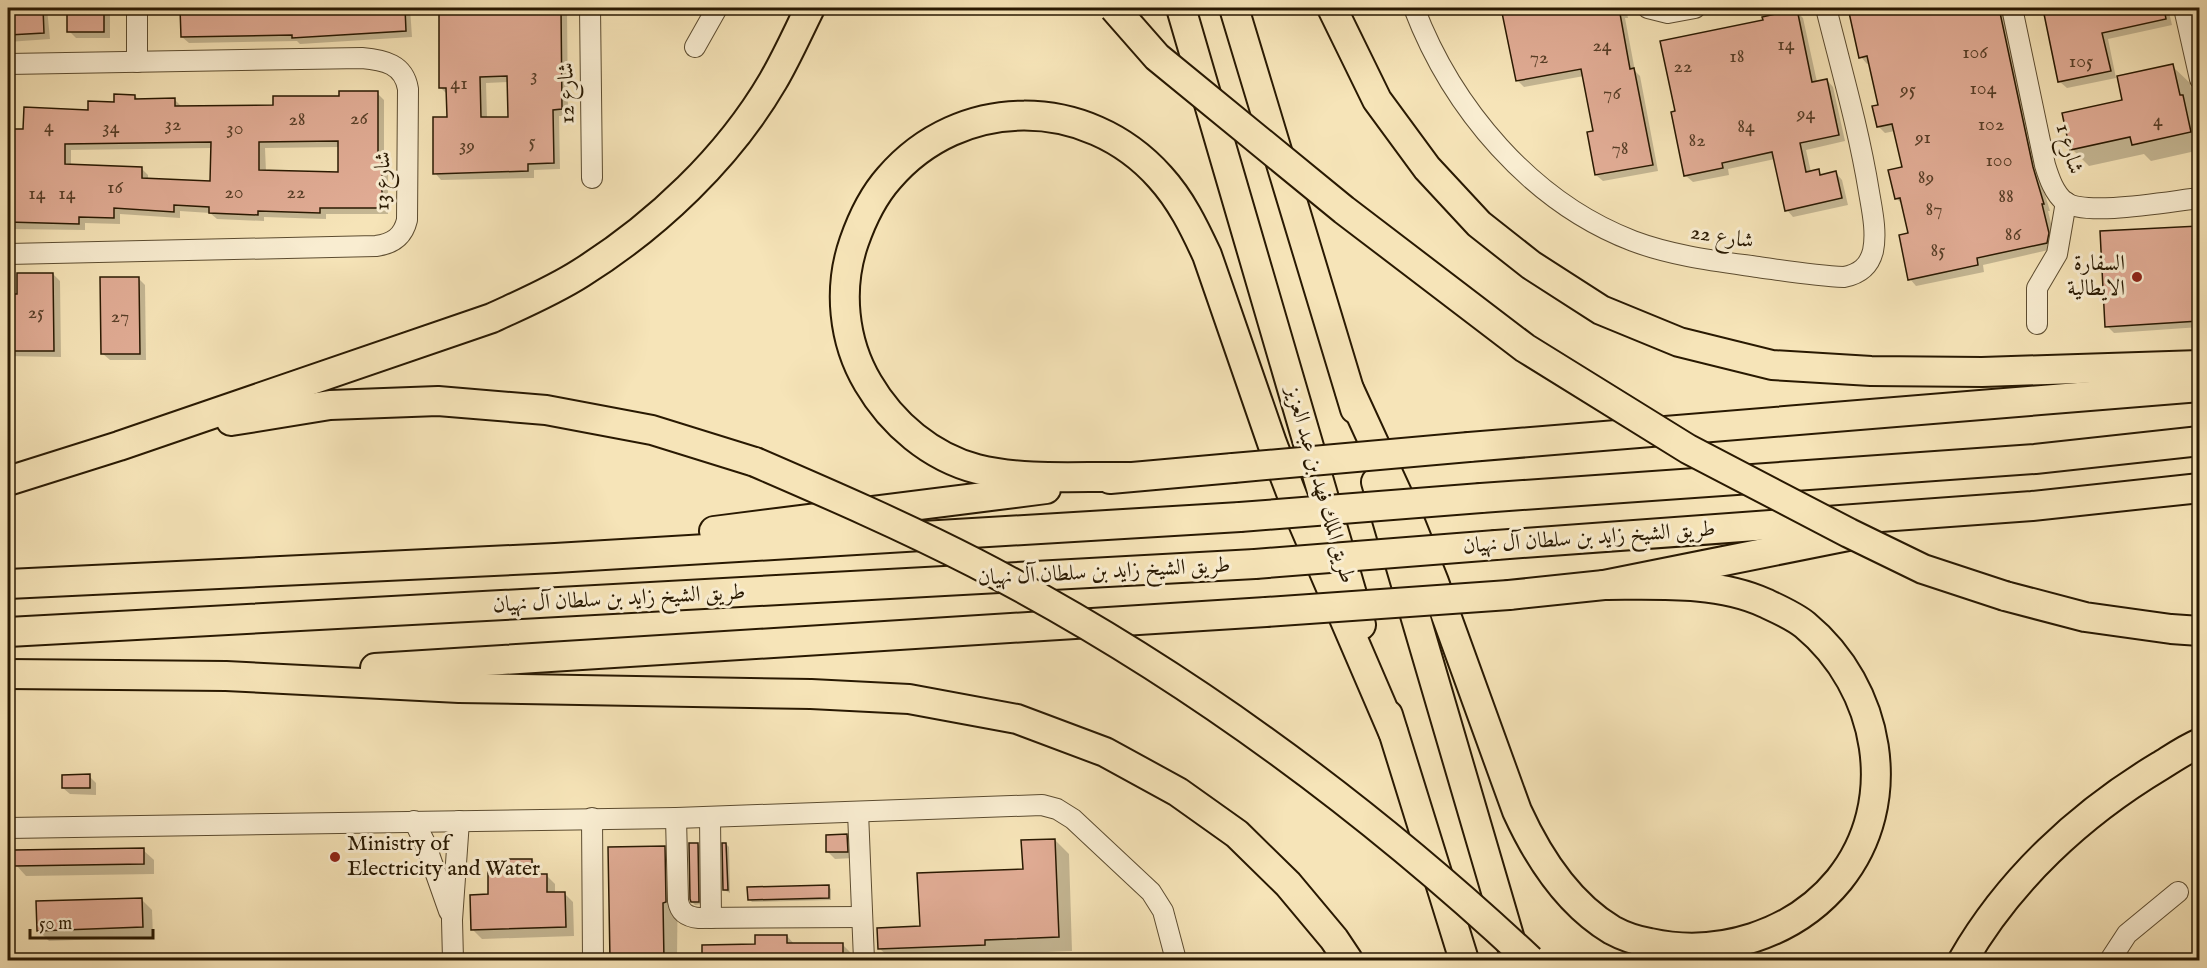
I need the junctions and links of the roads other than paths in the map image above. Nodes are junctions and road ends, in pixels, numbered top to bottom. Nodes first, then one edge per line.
1 (137, 8) edge
2 (590, 8) edge
3 (717, 8) edge
4 (810, 8) edge
5 (1114, 8) edge
6 (1181, 8) edge
7 (1233, 8) edge
8 (1332, 8) edge
9 (1414, 8) edge
10 (1648, 8) edge
11 (1695, 8) edge
12 (1826, 8) edge
13 (2012, 8) edge
14 (2189, 12) edge
15 (695, 47) dead end
16 (138, 62) junction
17 (8, 64) edge
18 (2199, 79) edge
19 (592, 178) dead end
20 (2199, 198) edge
21 (2066, 202) junction
22 (8, 254) edge
23 (2037, 324) dead end
24 (2199, 365) edge
25 (2199, 387) edge
26 (1350, 391) junction
27 (2199, 441) edge
28 (118, 446) junction
29 (1128, 477) junction
30 (8, 481) edge
31 (2199, 488) edge
32 (2032, 506) junction
33 (555, 558) junction
34 (8, 584) edge
35 (1604, 585) junction
36 (2199, 631) edge
37 (8, 632) edge
38 (8, 674) edge
39 (226, 676) junction
40 (1393, 732) junction
41 (2199, 743) edge
42 (858, 812) junction
43 (710, 817) junction
44 (592, 818) junction
45 (676, 818) junction
46 (459, 820) junction
47 (414, 821) junction
48 (8, 828) edge
49 (2178, 892) dead end
50 (861, 917) junction
51 (711, 918) junction
52 (452, 920) junction
53 (453, 960) edge
54 (593, 960) edge
55 (864, 960) edge
56 (1176, 960) edge
57 (1348, 960) edge
58 (1464, 960) edge
59 (1517, 960) edge
60 (1530, 960) edge
61 (1963, 960) edge
62 (2110, 960) edge

1 - 16 street
2 - 19 street, شارع 12
3 - 15 street
4 - 28 highway
5 - 36 highway, bridge
6 - 40 highway, طريق الملك فهد بن عبد العزيز
7 - 26 highway
8 - 24 highway
9 - 12 street, شارع 22
10 - 11 street
13 - 21 street, شارع 1
14 - 18 street
16 - 17 street, شارع 13
16 - 22 street, شارع 13
20 - 21 street, شارع 1
21 - 23 street
25 - 29 highway, bridge
26 - 35 highway
26 - 59 highway
27 - 33 highway, طريق الشيخ زايد بن سلطان آل نهيان, bridge
28 - 30 highway
28 - 60 highway, bridge
29 - 33 highway
29 - 40 highway
31 - 32 highway, طريق الشيخ زايد بن سلطان آل نهيان
32 - 35 highway
32 - 37 highway, طريق الشيخ زايد بن سلطان آل نهيان, bridge
33 - 34 highway, طريق الشيخ زايد بن سلطان آل نهيان
35 - 39 highway, bridge
38 - 39 highway
39 - 57 highway
40 - 58 highway, طريق الملك فهد بن عبد العزيز
41 - 61 highway
42 - 43 street
42 - 50 street
42 - 56 street
43 - 45 street
43 - 51 street
44 - 45 street
44 - 46 street
44 - 54 street
45 - 51 street
46 - 47 street
46 - 52 street
47 - 48 street
47 - 52 street
49 - 62 street
50 - 51 street
50 - 55 street
52 - 53 street

